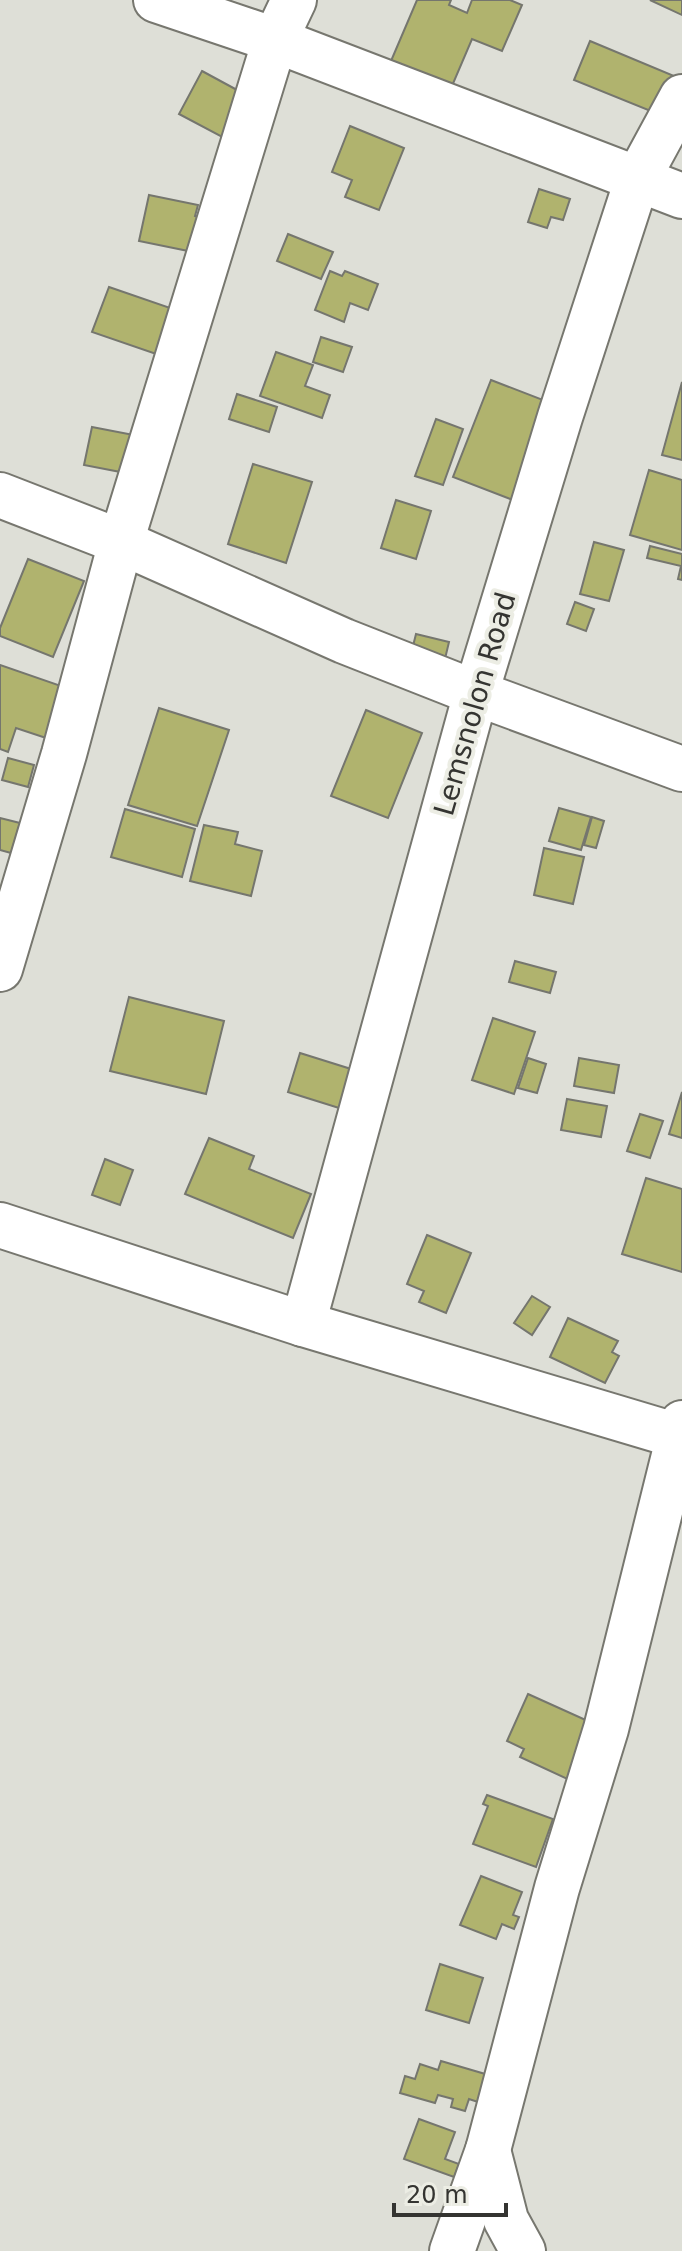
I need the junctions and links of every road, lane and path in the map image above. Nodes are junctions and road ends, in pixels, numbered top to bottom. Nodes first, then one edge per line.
1 (156, 0) edge
2 (294, 0) edge
3 (275, 40) junction
4 (682, 97) edge
5 (637, 180) junction
6 (682, 196) edge
7 (0, 495) edge
8 (121, 542) junction
9 (476, 693) junction
10 (682, 769) edge
11 (0, 969) edge
12 (0, 1225) edge
13 (303, 1324) junction
14 (680, 1430) edge
15 (488, 2150) junction
16 (452, 2251) edge
17 (523, 2251) edge

1 - 3 street
2 - 3 street
3 - 5 street
3 - 8 street
4 - 5 street, Lemsnolon Road
5 - 6 street
5 - 9 street, Lemsnolon Road
7 - 8 street
8 - 9 street
8 - 11 street
9 - 10 street
9 - 13 street, Lemsnolon Road
12 - 13 street
13 - 14 street
14 - 15 street
15 - 16 street
15 - 17 street

